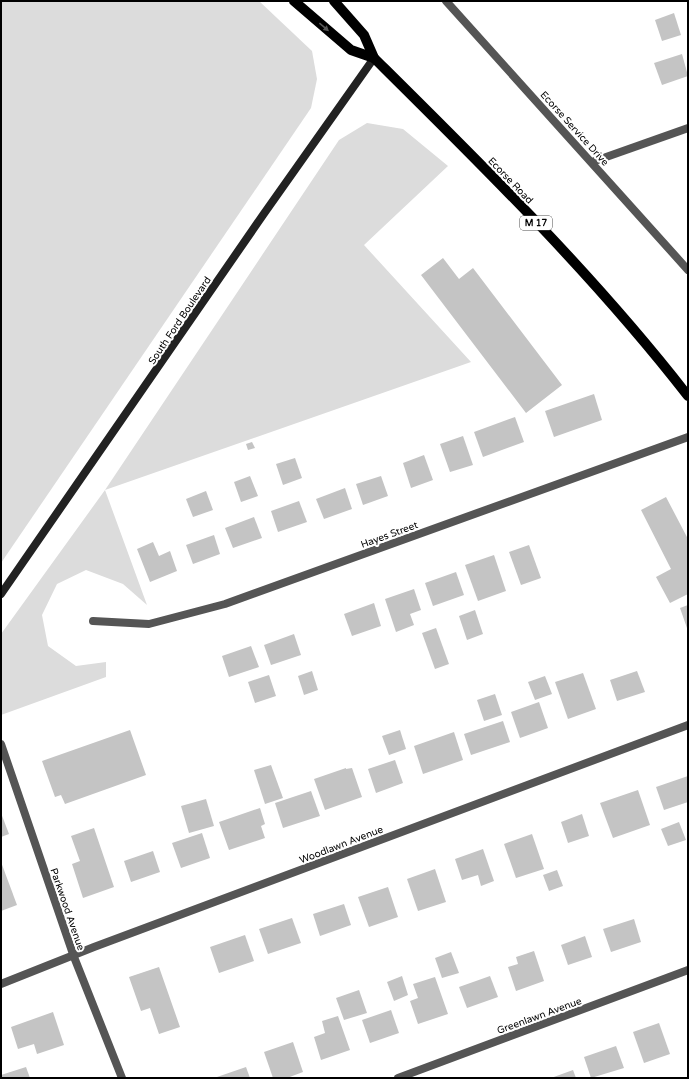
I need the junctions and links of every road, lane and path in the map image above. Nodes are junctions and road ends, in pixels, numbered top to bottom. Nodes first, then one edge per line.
1 (294, 1) edge
2 (334, 1) edge
3 (446, 1) edge
4 (374, 58) junction
5 (688, 128) edge
6 (592, 162) junction
7 (688, 270) edge
8 (688, 396) edge
9 (688, 437) edge
10 (1, 594) edge
11 (93, 621) dead end
12 (688, 725) edge
13 (1, 744) edge
14 (74, 957) junction
15 (688, 970) edge
16 (1, 984) edge
17 (122, 1078) edge
18 (398, 1078) edge

1 -> 4 main road, Ecorse Road / M 17
2 - 4 main road, Ecorse Road / M 17
3 - 6 street, Ecorse Service Drive
4 - 8 main road, Ecorse Road / M 17
4 - 10 main road, South Ford Boulevard
5 - 6 street
6 - 7 street, Ecorse Service Drive
9 - 11 street, Hayes Street
12 - 14 street, Woodlawn Avenue
13 - 14 street, Parkwood Avenue
14 - 16 street, Woodlawn Avenue
14 - 17 street, Parkwood Avenue
15 - 18 street, Greenlawn Avenue

